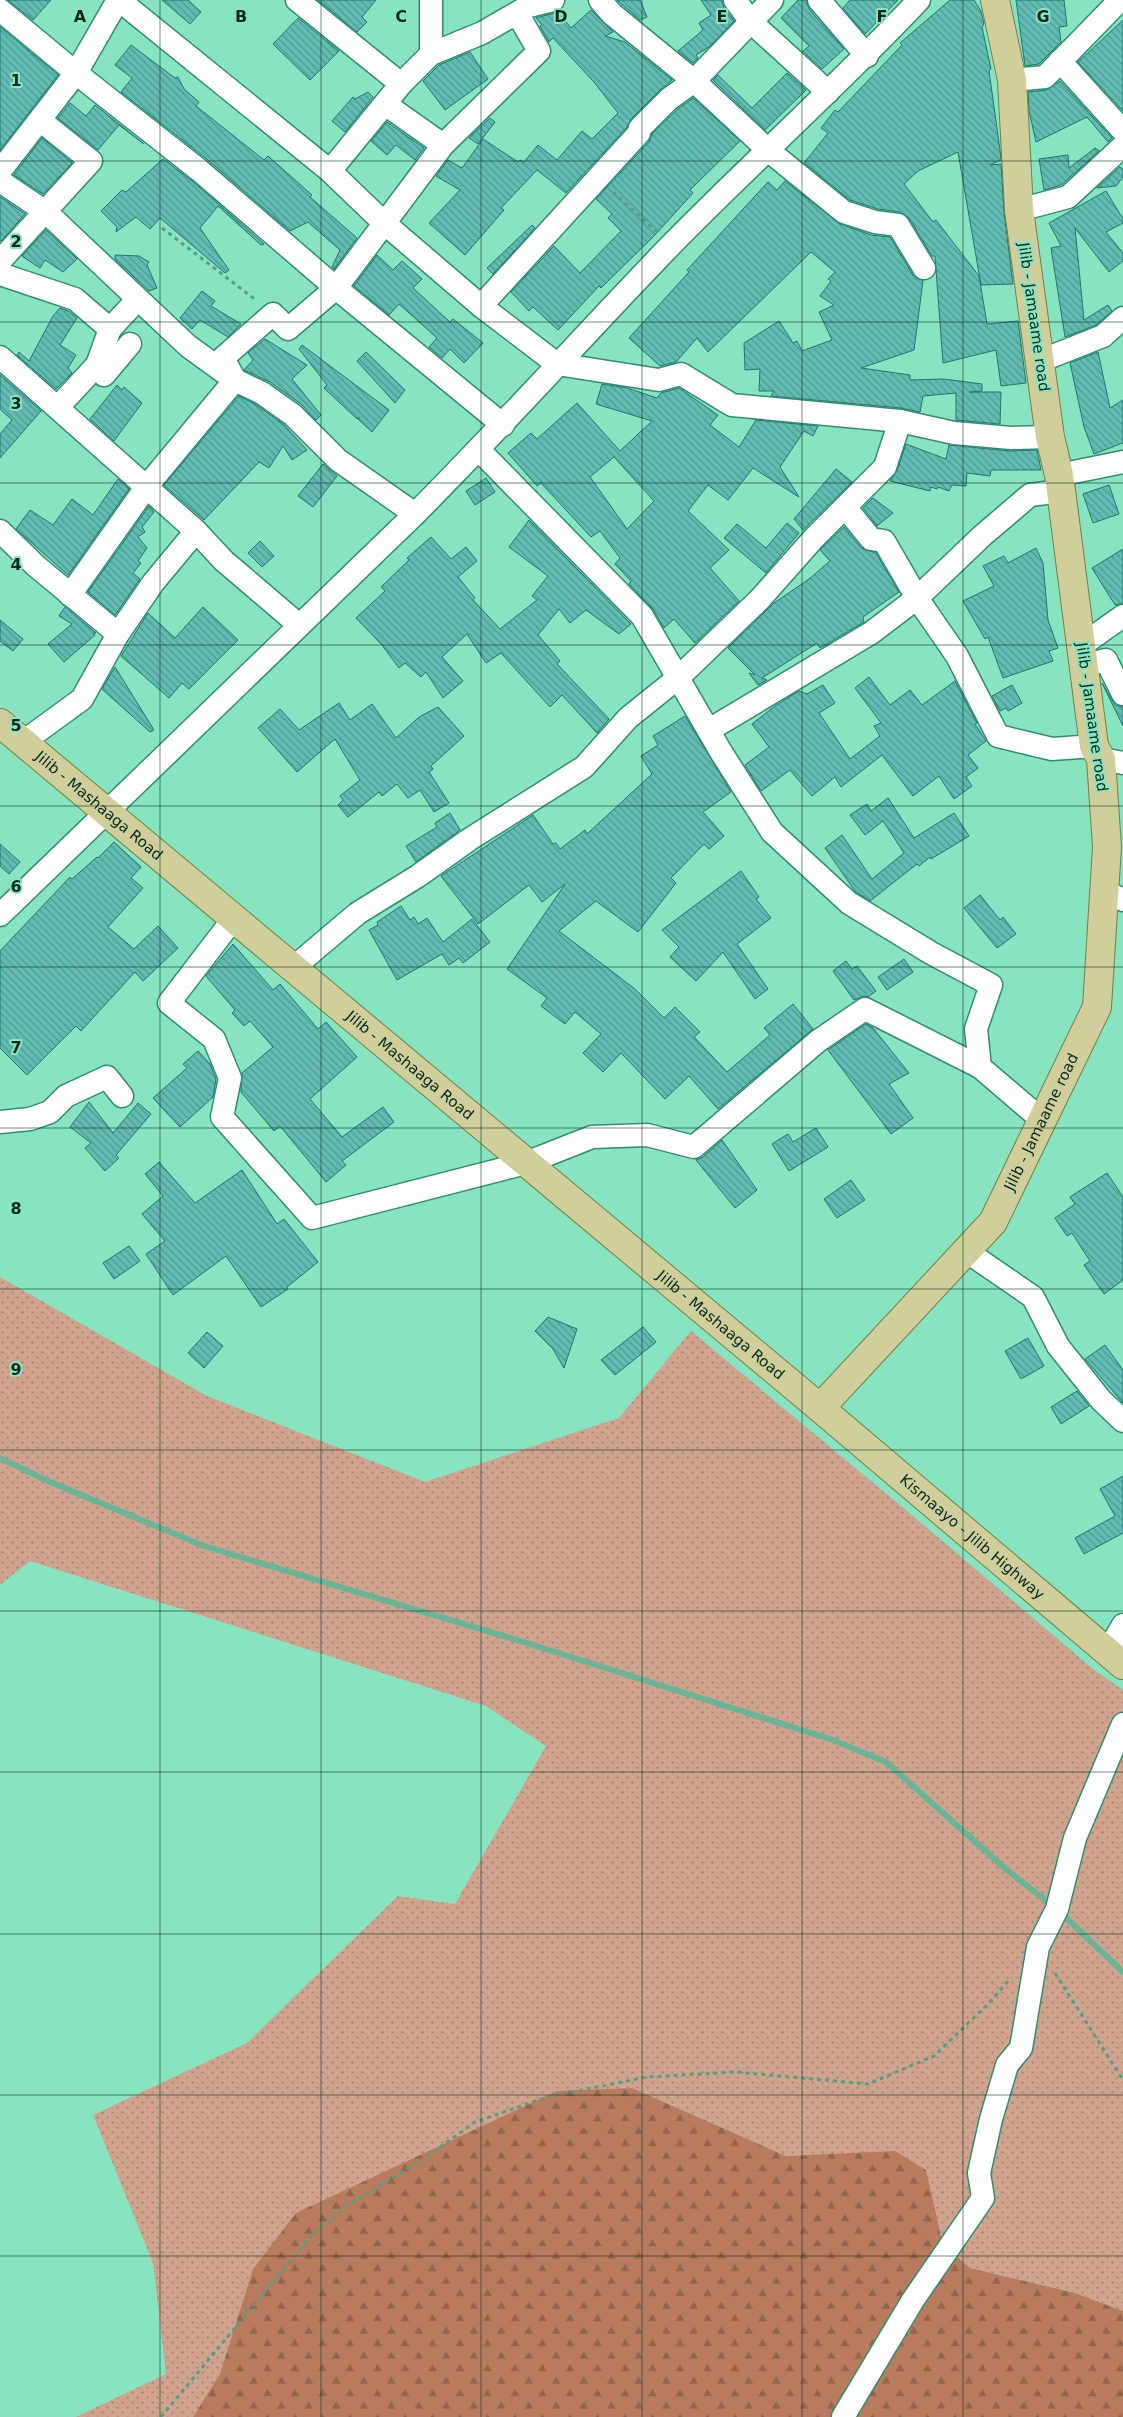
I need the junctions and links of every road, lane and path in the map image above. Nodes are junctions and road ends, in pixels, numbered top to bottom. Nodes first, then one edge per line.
1 (118, 0) edge
2 (297, 0) edge
3 (431, 0) edge
4 (554, 0) edge
5 (600, 0) edge
6 (735, 0) edge
7 (772, 0) edge
8 (819, 0) edge
9 (919, 0) edge
10 (995, 0) edge
11 (1114, 7) edge
12 (0, 10) edge
13 (517, 13) junction
14 (751, 22) junction
15 (431, 54) junction
16 (867, 56) junction
17 (1060, 61) junction
18 (76, 73) junction
19 (1012, 80) junction
20 (694, 81) junction
21 (401, 84) junction
22 (828, 92) junction
23 (385, 104) junction
24 (41, 121) junction
25 (1123, 131) edge
26 (443, 145) junction
27 (1123, 146) edge
28 (769, 151) junction
29 (0, 171) edge
30 (330, 171) junction
31 (598, 178) junction
32 (0, 181) edge
33 (1019, 210) junction
34 (46, 212) junction
35 (383, 222) junction
36 (162, 228) dead end
37 (671, 245) junction
38 (0, 261) edge
39 (924, 268) dead end
40 (0, 274) edge
41 (336, 288) junction
42 (137, 300) junction
43 (480, 306) junction
44 (273, 314) junction
45 (1123, 318) edge
46 (110, 329) junction
47 (130, 344) dead end
48 (0, 358) edge
49 (1040, 361) junction
50 (558, 364) junction
51 (97, 365) junction
52 (235, 380) junction
53 (58, 407) junction
54 (900, 421) junction
55 (503, 425) junction
56 (1050, 437) junction
57 (479, 450) junction
58 (1123, 462) edge
59 (1060, 483) junction
60 (147, 486) junction
61 (845, 507) junction
62 (415, 514) junction
63 (0, 530) edge
64 (196, 531) junction
65 (70, 595) junction
66 (917, 598) junction
67 (1123, 616) edge
68 (299, 625) junction
69 (118, 634) junction
70 (1082, 655) junction
71 (679, 677) junction
72 (1123, 694) edge
73 (0, 723) edge
74 (709, 730) junction
75 (23, 742) junction
76 (1106, 756) edge
77 (108, 812) junction
78 (1114, 896) edge
79 (0, 915) edge
80 (234, 918) junction
81 (292, 968) junction
82 (980, 1067) junction
83 (122, 1096) dead end
84 (1042, 1120) junction
85 (0, 1122) edge
86 (526, 1164) junction
87 (966, 1251) junction
88 (820, 1408) junction
89 (1123, 1421) edge
90 (1123, 1625) edge
91 (1115, 1658) edge
92 (1123, 1724) edge
93 (1038, 1947) junction
94 (1013, 1976) dead end
95 (1123, 2080) edge
96 (161, 2417) edge
97 (843, 2417) edge

1 - 18 street
1 - 30 street
2 - 21 street
3 - 15 street
4 - 13 street
5 - 20 street
6 - 14 street
7 - 14 street
8 - 16 street
9 - 16 street
10 - 19 main road, Jilib - Jamaame road
11 - 17 street
12 - 18 street
13 - 15 street
13 - 26 street
14 - 20 street
14 - 22 street
15 - 21 street
16 - 22 street
17 - 19 street
17 - 25 street
18 - 24 street
18 - 41 street
19 - 33 main road, Jilib - Jamaame road
20 - 28 street
20 - 31 street
21 - 23 street
22 - 28 street
23 - 26 street
23 - 30 street
24 - 29 street
24 - 34 street
26 - 35 street
27 - 33 street
28 - 37 street
28 - 39 street
30 - 35 street
31 - 37 path
31 - 43 street
32 - 34 street
33 - 49 main road, Jilib - Jamaame road
34 - 38 street
34 - 42 street
35 - 41 street
35 - 43 street
36 - 44 path
37 - 50 street
40 - 46 street
41 - 44 street
41 - 55 street
42 - 46 street
42 - 52 street
43 - 50 street
44 - 52 street
45 - 49 street
46 - 51 street
47 - 51 street
48 - 53 street
49 - 56 main road, Jilib - Jamaame road
50 - 54 street
50 - 55 street
51 - 53 street
52 - 60 street
52 - 62 street
53 - 60 street
54 - 56 street
54 - 61 street
55 - 57 street
56 - 59 main road, Jilib - Jamaame road
57 - 62 street
57 - 71 street
58 - 59 street
59 - 66 street
59 - 70 main road, Jilib - Jamaame road
60 - 64 street
60 - 65 street
61 - 66 street
61 - 71 street
62 - 68 street
63 - 65 street
64 - 68 street
64 - 69 street
65 - 69 street
66 - 74 street
66 - 76 street
67 - 70 street
68 - 77 street
69 - 75 street
70 - 72 street
70 - 76 main road, Jilib - Jamaame road
71 - 74 street
71 - 81 street
73 - 75 main road, Jilib - Mashaaga Road
74 - 82 street
75 - 77 main road, Jilib - Mashaaga Road
76 - 78 main road, Jilib - Jamaame road
77 - 79 street
77 - 80 main road, Jilib - Mashaaga Road
78 - 84 main road, Jilib - Jamaame road
80 - 81 main road, Jilib - Mashaaga Road
80 - 86 street
81 - 86 main road, Jilib - Mashaaga Road
82 - 84 street
82 - 86 street
83 - 85 street
84 - 87 main road, Jilib - Jamaame road
86 - 88 main road, Jilib - Mashaaga Road
87 - 88 main road, Jilib - Jamaame road
87 - 89 street
88 - 91 main road, Kismaayo - Jilib Highway
90 - 91 street
92 - 93 street
93 - 95 path
93 - 97 street
94 - 96 path

